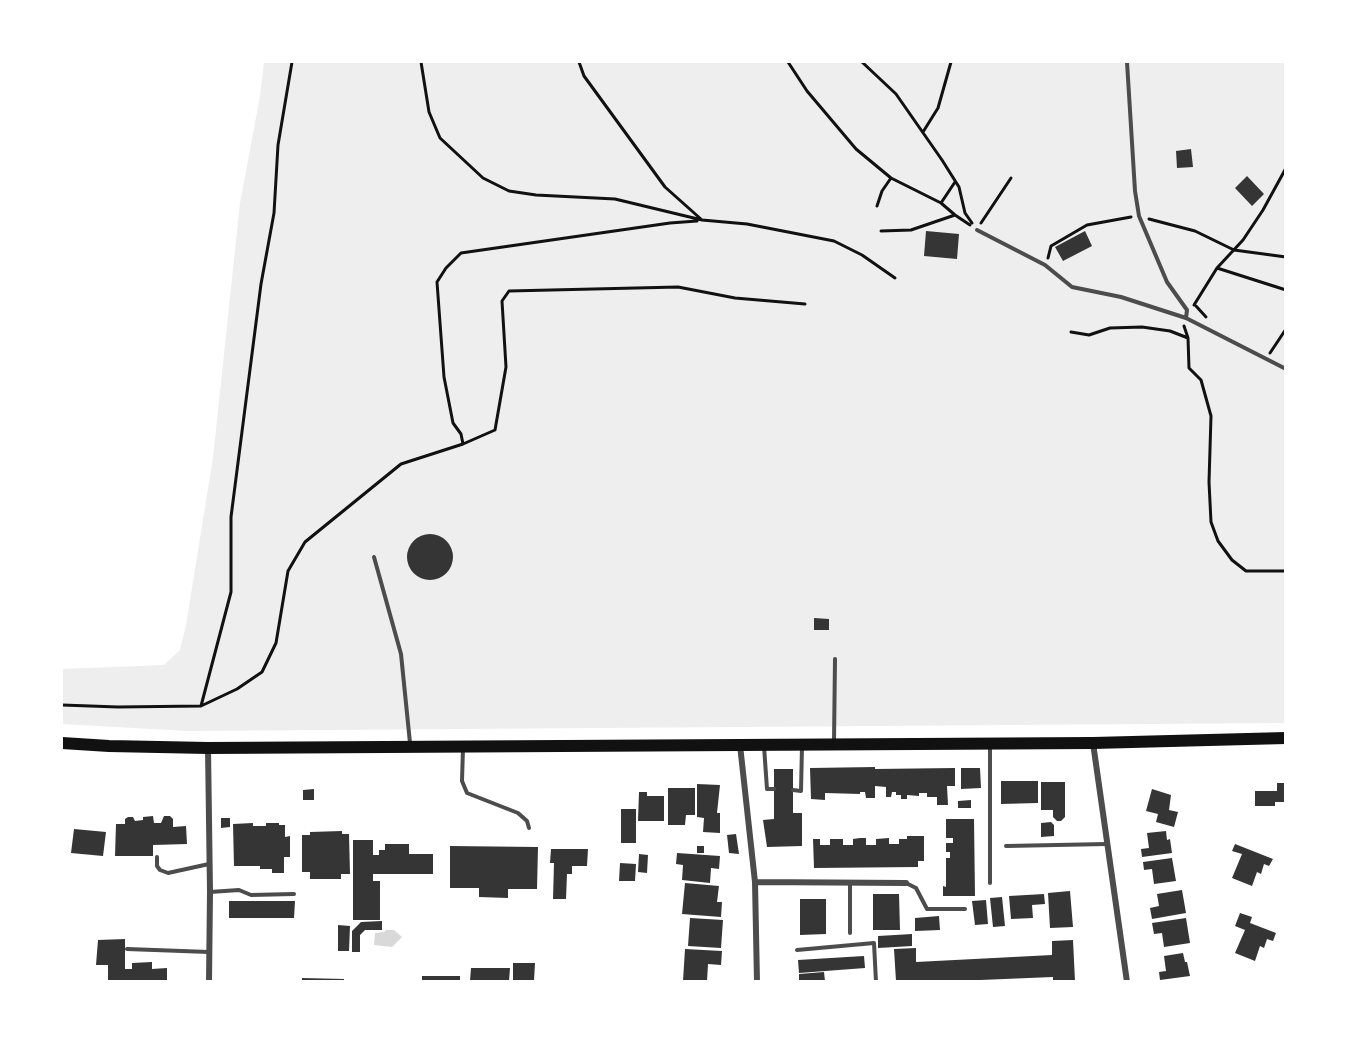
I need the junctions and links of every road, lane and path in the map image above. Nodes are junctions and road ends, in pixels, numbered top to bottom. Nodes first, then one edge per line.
1 (292, 62) edge
2 (421, 62) edge
3 (579, 62) edge
4 (788, 62) edge
5 (862, 62) edge
6 (951, 62) edge
7 (1127, 62) edge
8 (923, 132) junction
9 (1286, 168) edge
10 (891, 178) junction
11 (1011, 178) dead end
12 (956, 181) junction
13 (941, 203) junction
14 (877, 206) dead end
15 (955, 216) junction
16 (1139, 216) junction
17 (702, 220) junction
18 (977, 230) junction
19 (881, 231) dead end
20 (1234, 250) junction
21 (1286, 257) edge
22 (1045, 265) junction
23 (1217, 268) junction
24 (895, 278) dead end
25 (1286, 290) edge
26 (805, 304) dead end
27 (1195, 305) dead end
28 (1180, 316) junction
29 (1186, 318) junction
30 (1286, 329) edge
31 (1071, 332) dead end
32 (1188, 338) junction
33 (1266, 359) junction
34 (1286, 369) edge
35 (463, 444) junction
36 (374, 557) dead end
37 (1286, 571) edge
38 (835, 659) dead end
39 (62, 705) edge
40 (201, 706) junction
41 (1286, 738) edge
42 (62, 743) edge
43 (1093, 743) junction
44 (990, 744) junction
45 (740, 745) junction
46 (764, 745) junction
47 (802, 745) junction
48 (834, 745) junction
49 (410, 747) junction
50 (463, 747) junction
51 (208, 748) junction
52 (774, 789) dead end
53 (793, 790) dead end
54 (529, 828) dead end
55 (1107, 844) junction
56 (1006, 846) dead end
57 (157, 857) dead end
58 (210, 863) junction
59 (755, 882) junction
60 (850, 882) junction
61 (906, 883) joint
62 (990, 883) dead end
63 (210, 892) junction
64 (294, 894) dead end
65 (965, 909) dead end
66 (850, 933) dead end
67 (127, 949) dead end
68 (798, 950) dead end
69 (210, 952) junction
70 (209, 981) edge
71 (757, 981) edge
72 (876, 981) edge
73 (1127, 981) edge

1 - 40 path
2 - 17 path
3 - 17 path
4 - 10 path
5 - 8 path
6 - 8 path
7 - 16 lane
8 - 12 path
9 - 20 path
10 - 13 path
10 - 14 path
11 - 18 path
12 - 13 path
12 - 18 path
13 - 15 path
15 - 18 path
15 - 19 path
16 - 20 path
16 - 22 path
16 - 29 lane
17 - 24 path
17 - 35 path
18 - 22 lane
20 - 21 path
20 - 23 path
22 - 28 lane
23 - 25 path
23 - 27 path
26 - 35 path
28 - 29 lane
28 - 32 path
29 - 33 lane
30 - 33 path
31 - 32 path
32 - 37 path
33 - 34 lane
35 - 40 path
36 - 49 lane
38 - 48 lane
39 - 40 path
41 - 43 main road
42 - 51 main road
43 - 44 main road
43 - 55 street
44 - 48 main road
44 - 62 lane
45 - 46 main road
45 - 50 main road
45 - 59 street
46 - 47 main road
46 - 52 lane
47 - 48 main road
47 - 53 lane
49 - 50 main road
49 - 51 main road
50 - 54 lane
51 - 58 street
55 - 56 lane
55 - 73 street
57 - 58 lane
58 - 63 street
59 - 60 street
59 - 71 street
60 - 61 street
60 - 66 lane
61 - 65 lane
63 - 64 lane
63 - 69 street
67 - 69 lane
68 - 72 lane
69 - 70 street

